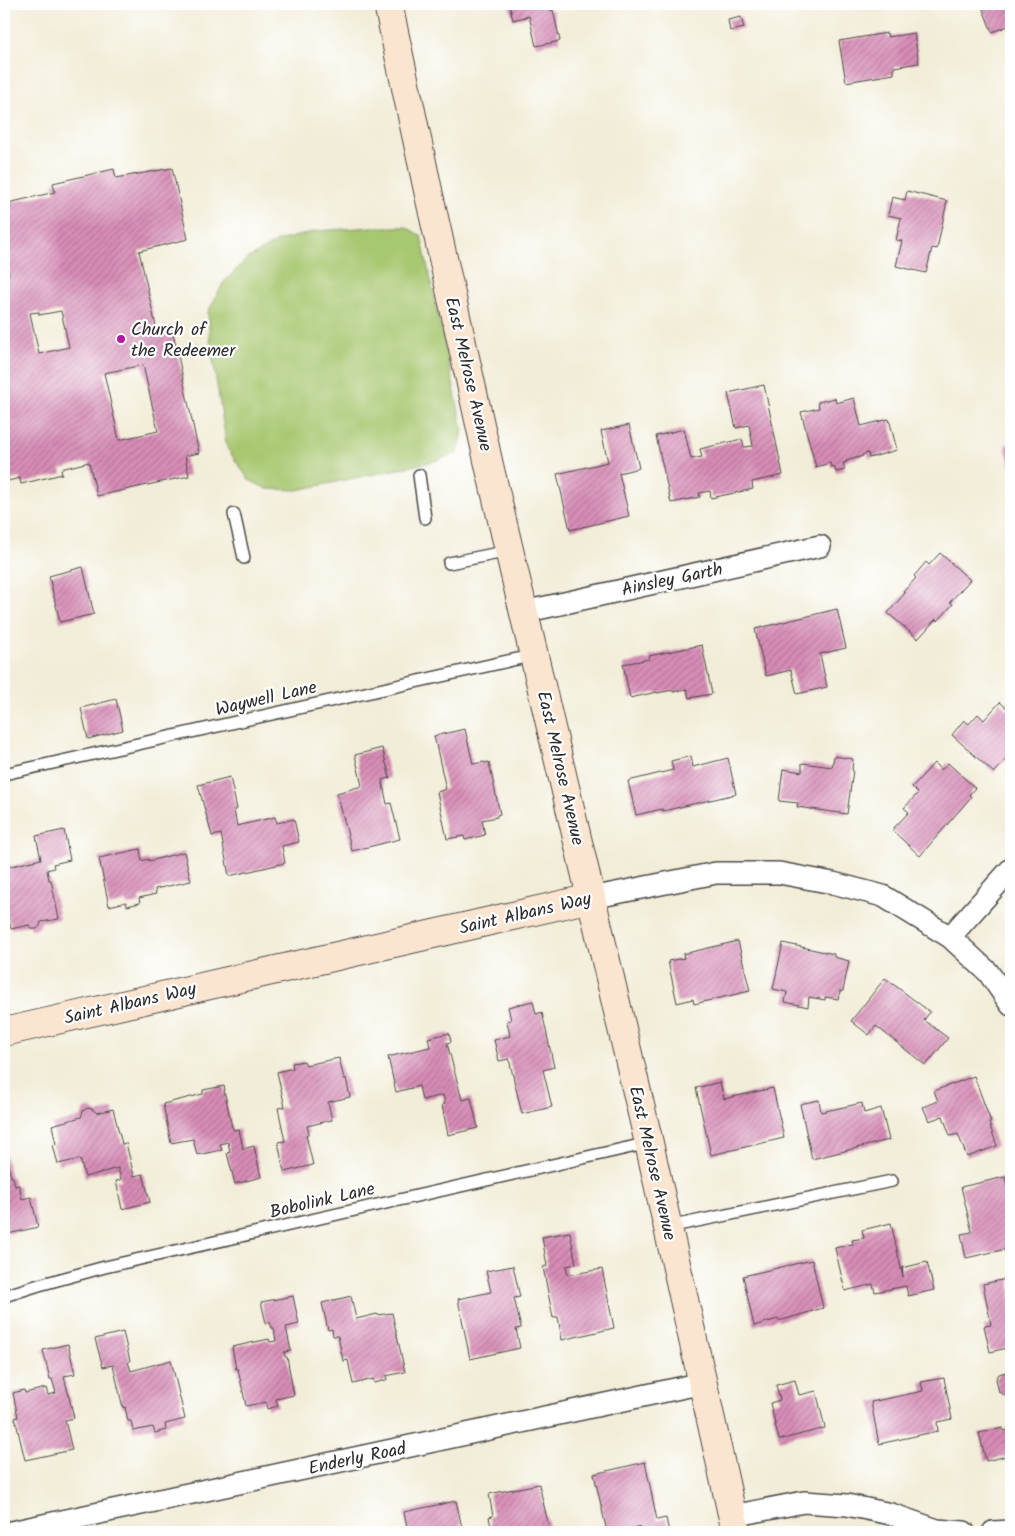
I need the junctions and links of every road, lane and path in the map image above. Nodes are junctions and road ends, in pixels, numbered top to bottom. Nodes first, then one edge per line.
1 (388, 4) edge
2 (419, 475) dead end
3 (234, 514) dead end
4 (425, 518) dead end
5 (820, 546) dead end
6 (509, 551) junction
7 (244, 558) dead end
8 (449, 563) dead end
9 (524, 612) junction
10 (535, 655) junction
11 (4, 774) edge
12 (1011, 868) edge
13 (591, 898) junction
14 (950, 937) junction
15 (1011, 1005) edge
16 (4, 1032) edge
17 (649, 1143) junction
18 (892, 1181) dead end
19 (668, 1228) junction
20 (4, 1296) edge
21 (704, 1383) junction
22 (734, 1524) edge
23 (1011, 1531) edge
24 (11, 1532) edge
25 (964, 1532) edge
26 (993, 1532) edge

1 - 6 street, East Melrose Avenue
2 - 4 lane
3 - 7 lane
5 - 9 street, Ainsley Garth
6 - 8 lane
6 - 9 street, East Melrose Avenue
9 - 10 street, East Melrose Avenue
10 - 11 lane, Waywell Lane
10 - 13 street, East Melrose Avenue
12 - 14 street
13 - 14 street, Saint Albans Way
13 - 16 street, Saint Albans Way
13 - 17 street, East Melrose Avenue
14 - 15 street, Saint Albans Way
17 - 19 street, East Melrose Avenue
17 - 20 lane, Bobolink Lane
18 - 19 lane
19 - 21 street, East Melrose Avenue
21 - 22 street, East Melrose Avenue
21 - 24 street, Enderly Road
22 - 25 street
23 - 26 street

